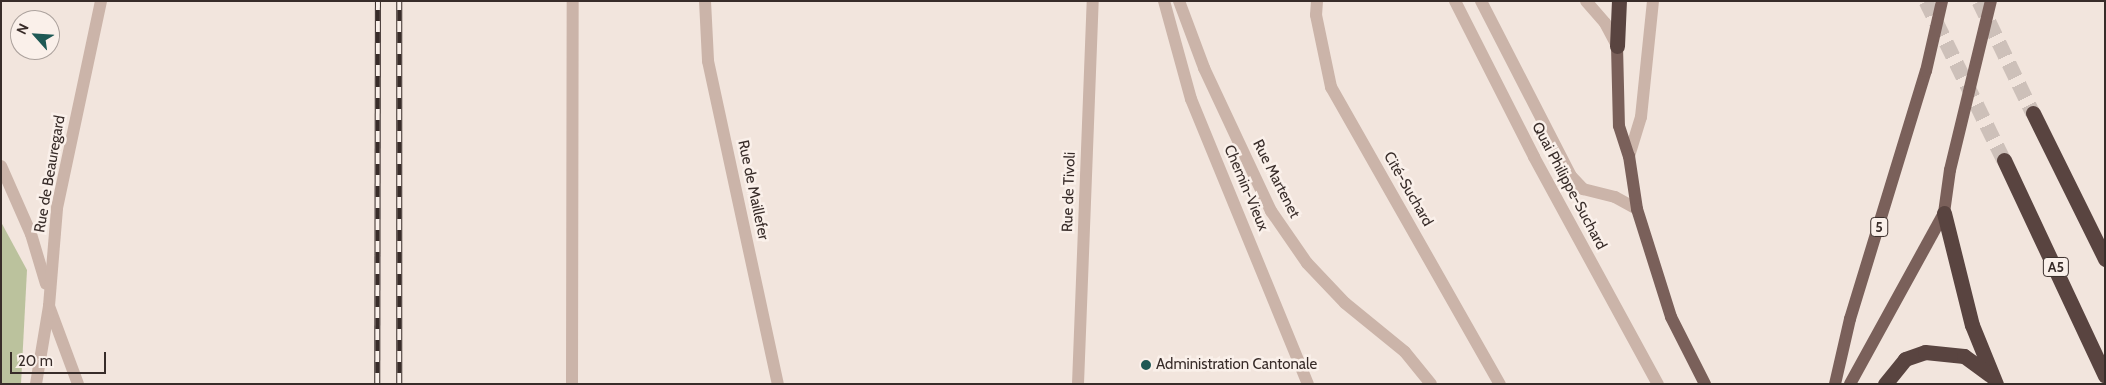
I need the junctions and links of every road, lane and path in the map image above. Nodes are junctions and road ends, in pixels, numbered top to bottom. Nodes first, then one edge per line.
1 (101, 1) edge
2 (573, 1) edge
3 (704, 1) edge
4 (1094, 1) edge
5 (1164, 1) edge
6 (1179, 1) edge
7 (1317, 1) edge
8 (1455, 1) edge
9 (1481, 1) edge
10 (1586, 1) edge
11 (1619, 1) edge
12 (1654, 1) edge
13 (1942, 1) edge
14 (1991, 1) edge
15 (1617, 46) junction
16 (2033, 112) tunnel mouth
17 (1629, 156) junction
18 (2004, 160) tunnel mouth
19 (1, 166) edge
20 (1637, 210) junction
21 (1944, 213) junction
22 (2105, 259) edge
23 (49, 306) junction
24 (2105, 376) edge
25 (1995, 381) edge
26 (36, 384) edge
27 (78, 384) edge
28 (572, 384) edge
29 (778, 384) edge
30 (1078, 384) edge
31 (1308, 384) edge
32 (1431, 384) edge
33 (1500, 384) edge
34 (1658, 384) edge
35 (1705, 384) edge
36 (1835, 384) edge
37 (1850, 384) edge
38 (1885, 384) edge

1 - 23 street, Rue de Beauregard
2 - 28 street
3 - 29 street, Rue de Maillefer
4 - 30 street, Rue de Tivoli
5 - 31 street, Chemin-Vieux
6 - 32 street, Rue Martenet
7 - 33 street, Cité-Suchard
8 - 34 street, Quai Philippe-Suchard
9 - 20 street
10 - 15 street
11 - 15 highway
12 - 17 street
13 - 36 main road, 5
14 - 21 main road
15 - 17 main road
16 - 22 highway
17 - 20 main road
18 - 24 highway, A5
19 - 23 street
20 - 35 main road
21 - 25 highway
21 - 37 main road
23 - 26 street, Rue de Beauregard
23 - 27 street
25 - 38 highway

